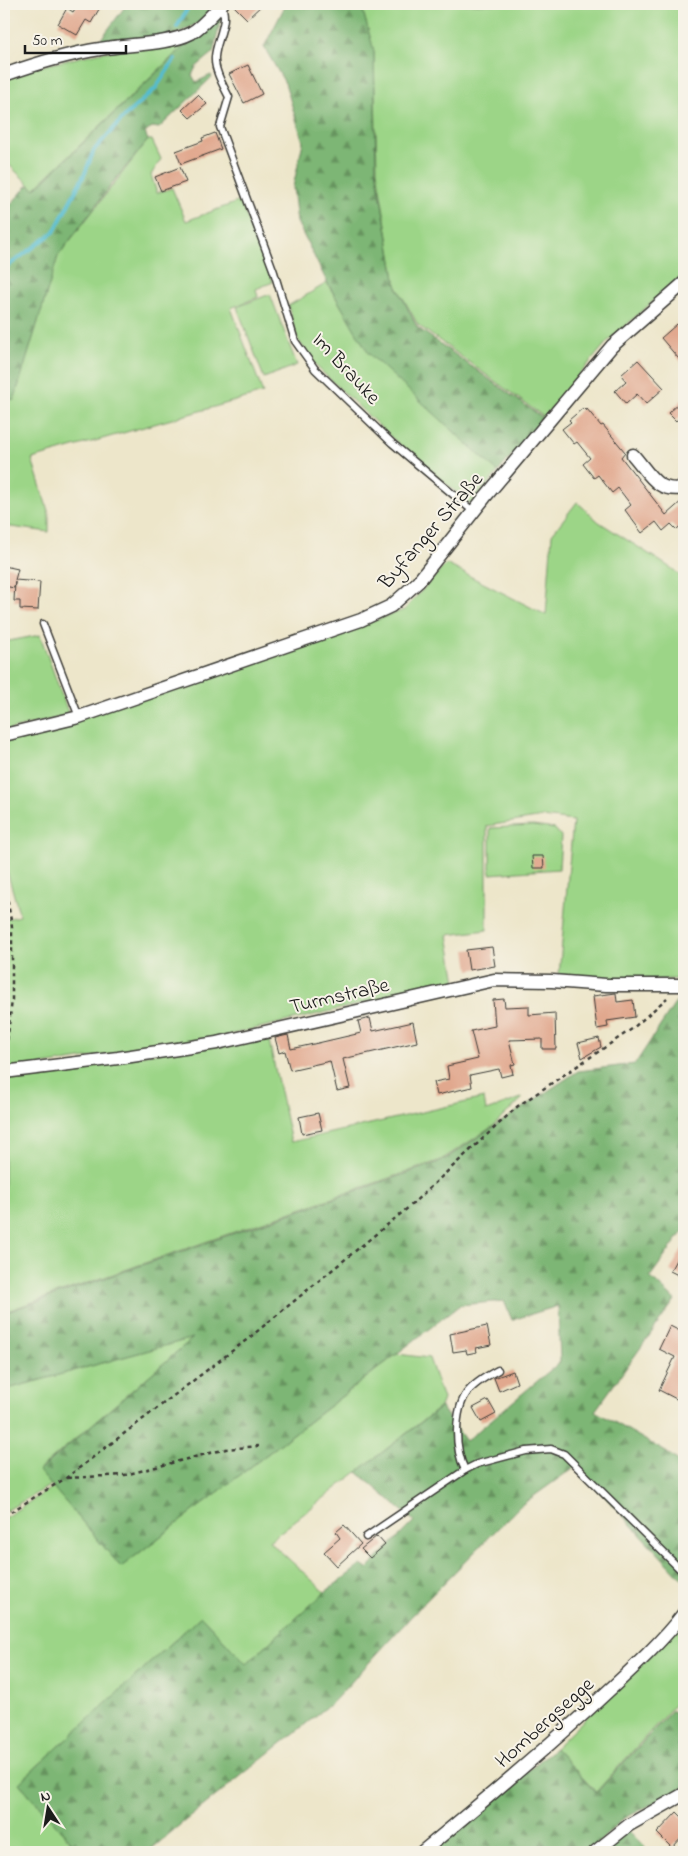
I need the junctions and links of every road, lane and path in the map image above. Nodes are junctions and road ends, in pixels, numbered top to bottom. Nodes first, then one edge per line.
1 (221, 4) edge
2 (4, 75) edge
3 (684, 283) edge
4 (633, 456) dead end
5 (684, 488) edge
6 (474, 512) junction
7 (43, 624) dead end
8 (79, 717) junction
9 (4, 734) edge
10 (4, 877) edge
11 (683, 985) edge
12 (4, 1070) edge
13 (498, 1370) dead end
14 (258, 1446) dead end
15 (465, 1470) junction
16 (66, 1478) junction
17 (4, 1516) edge
18 (366, 1537) dead end
19 (684, 1573) edge
20 (684, 1613) edge
21 (684, 1794) edge
22 (422, 1852) edge
23 (595, 1852) edge

1 - 2 street
1 - 6 lane, Im Brauke
3 - 6 street, Byfanger Straße
4 - 5 street
6 - 8 street, Byfanger Straße
7 - 8 lane
8 - 9 street, Byfanger Straße
10 - 12 path
11 - 12 street, Turmstraße
11 - 16 path
13 - 15 lane
14 - 16 path
15 - 18 lane
15 - 19 lane
16 - 17 path
20 - 22 street, Hombergsegge
21 - 23 street

